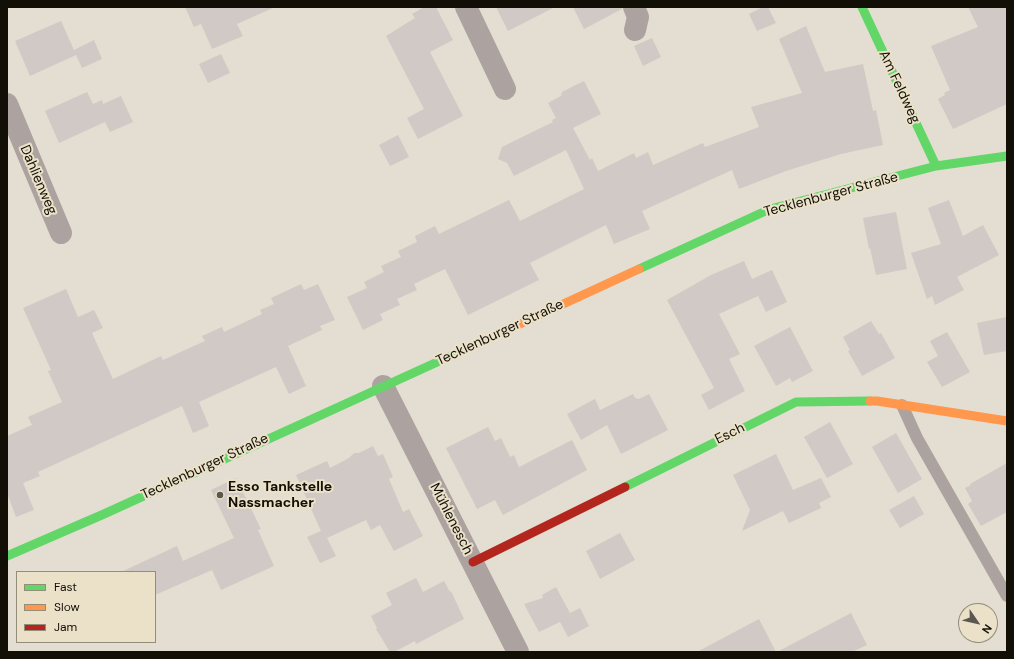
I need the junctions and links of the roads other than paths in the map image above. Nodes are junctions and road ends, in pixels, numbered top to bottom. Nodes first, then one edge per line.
1 (466, 7) edge
2 (634, 7) edge
3 (862, 7) edge
4 (635, 30) dead end
5 (505, 89) dead end
6 (7, 104) edge
7 (1007, 156) edge
8 (936, 166) junction
9 (61, 233) dead end
10 (383, 386) junction
11 (902, 405) junction
12 (1007, 421) edge
13 (7, 556) edge
14 (473, 562) junction
15 (1007, 596) edge
16 (518, 652) edge

1 - 5 street
2 - 4 street
3 - 8 street, Am Feldweg
6 - 9 street, Dahlienweg
7 - 8 street, Tecklenburger Straße
8 - 10 street, Tecklenburger Straße
10 - 13 street, Tecklenburger Straße
10 - 14 street, Mühlenesch
11 - 12 street, Esch
11 - 14 street, Esch
11 - 15 lane
14 - 16 street, Mühlenesch

